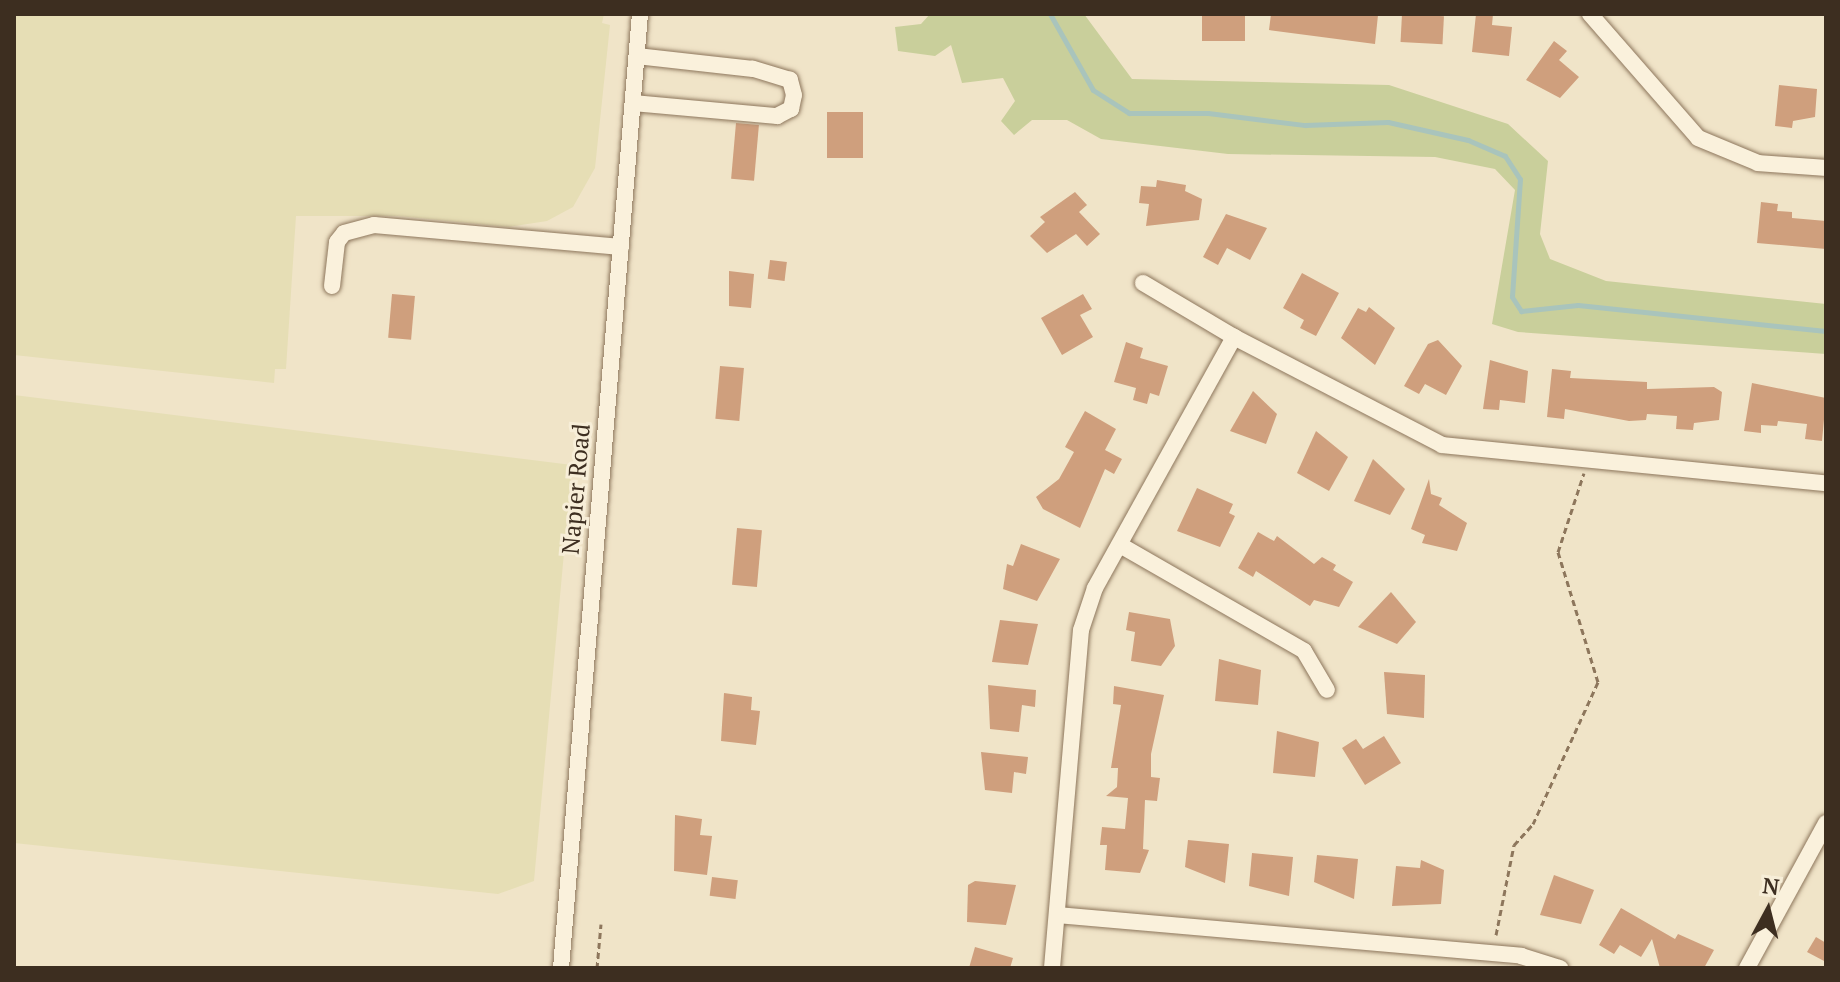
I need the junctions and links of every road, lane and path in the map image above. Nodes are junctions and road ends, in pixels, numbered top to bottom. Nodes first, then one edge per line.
1 (640, 14) edge
2 (1590, 14) edge
3 (637, 56) junction
4 (633, 103) junction
5 (1826, 168) edge
6 (621, 247) junction
7 (1143, 283) dead end
8 (332, 286) dead end
9 (1234, 337) junction
10 (1588, 462) junction
11 (1826, 483) edge
12 (1120, 545) junction
13 (1327, 690) dead end
14 (1826, 823) edge
15 (1057, 915) junction
16 (601, 924) dead end
17 (1496, 935) dead end
18 (561, 968) edge
19 (597, 968) edge
20 (1052, 968) edge
21 (1560, 968) edge
22 (1747, 968) edge

1 - 3 street, Napier Road
2 - 5 street
3 - 4 street, Napier Road
3 - 4 street
4 - 6 street, Napier Road
6 - 8 street
6 - 18 street, Napier Road
7 - 9 street
9 - 10 street
9 - 12 street
10 - 11 street
10 - 17 path
12 - 13 street
12 - 15 street
14 - 22 street
15 - 20 street
15 - 21 street
16 - 19 path

